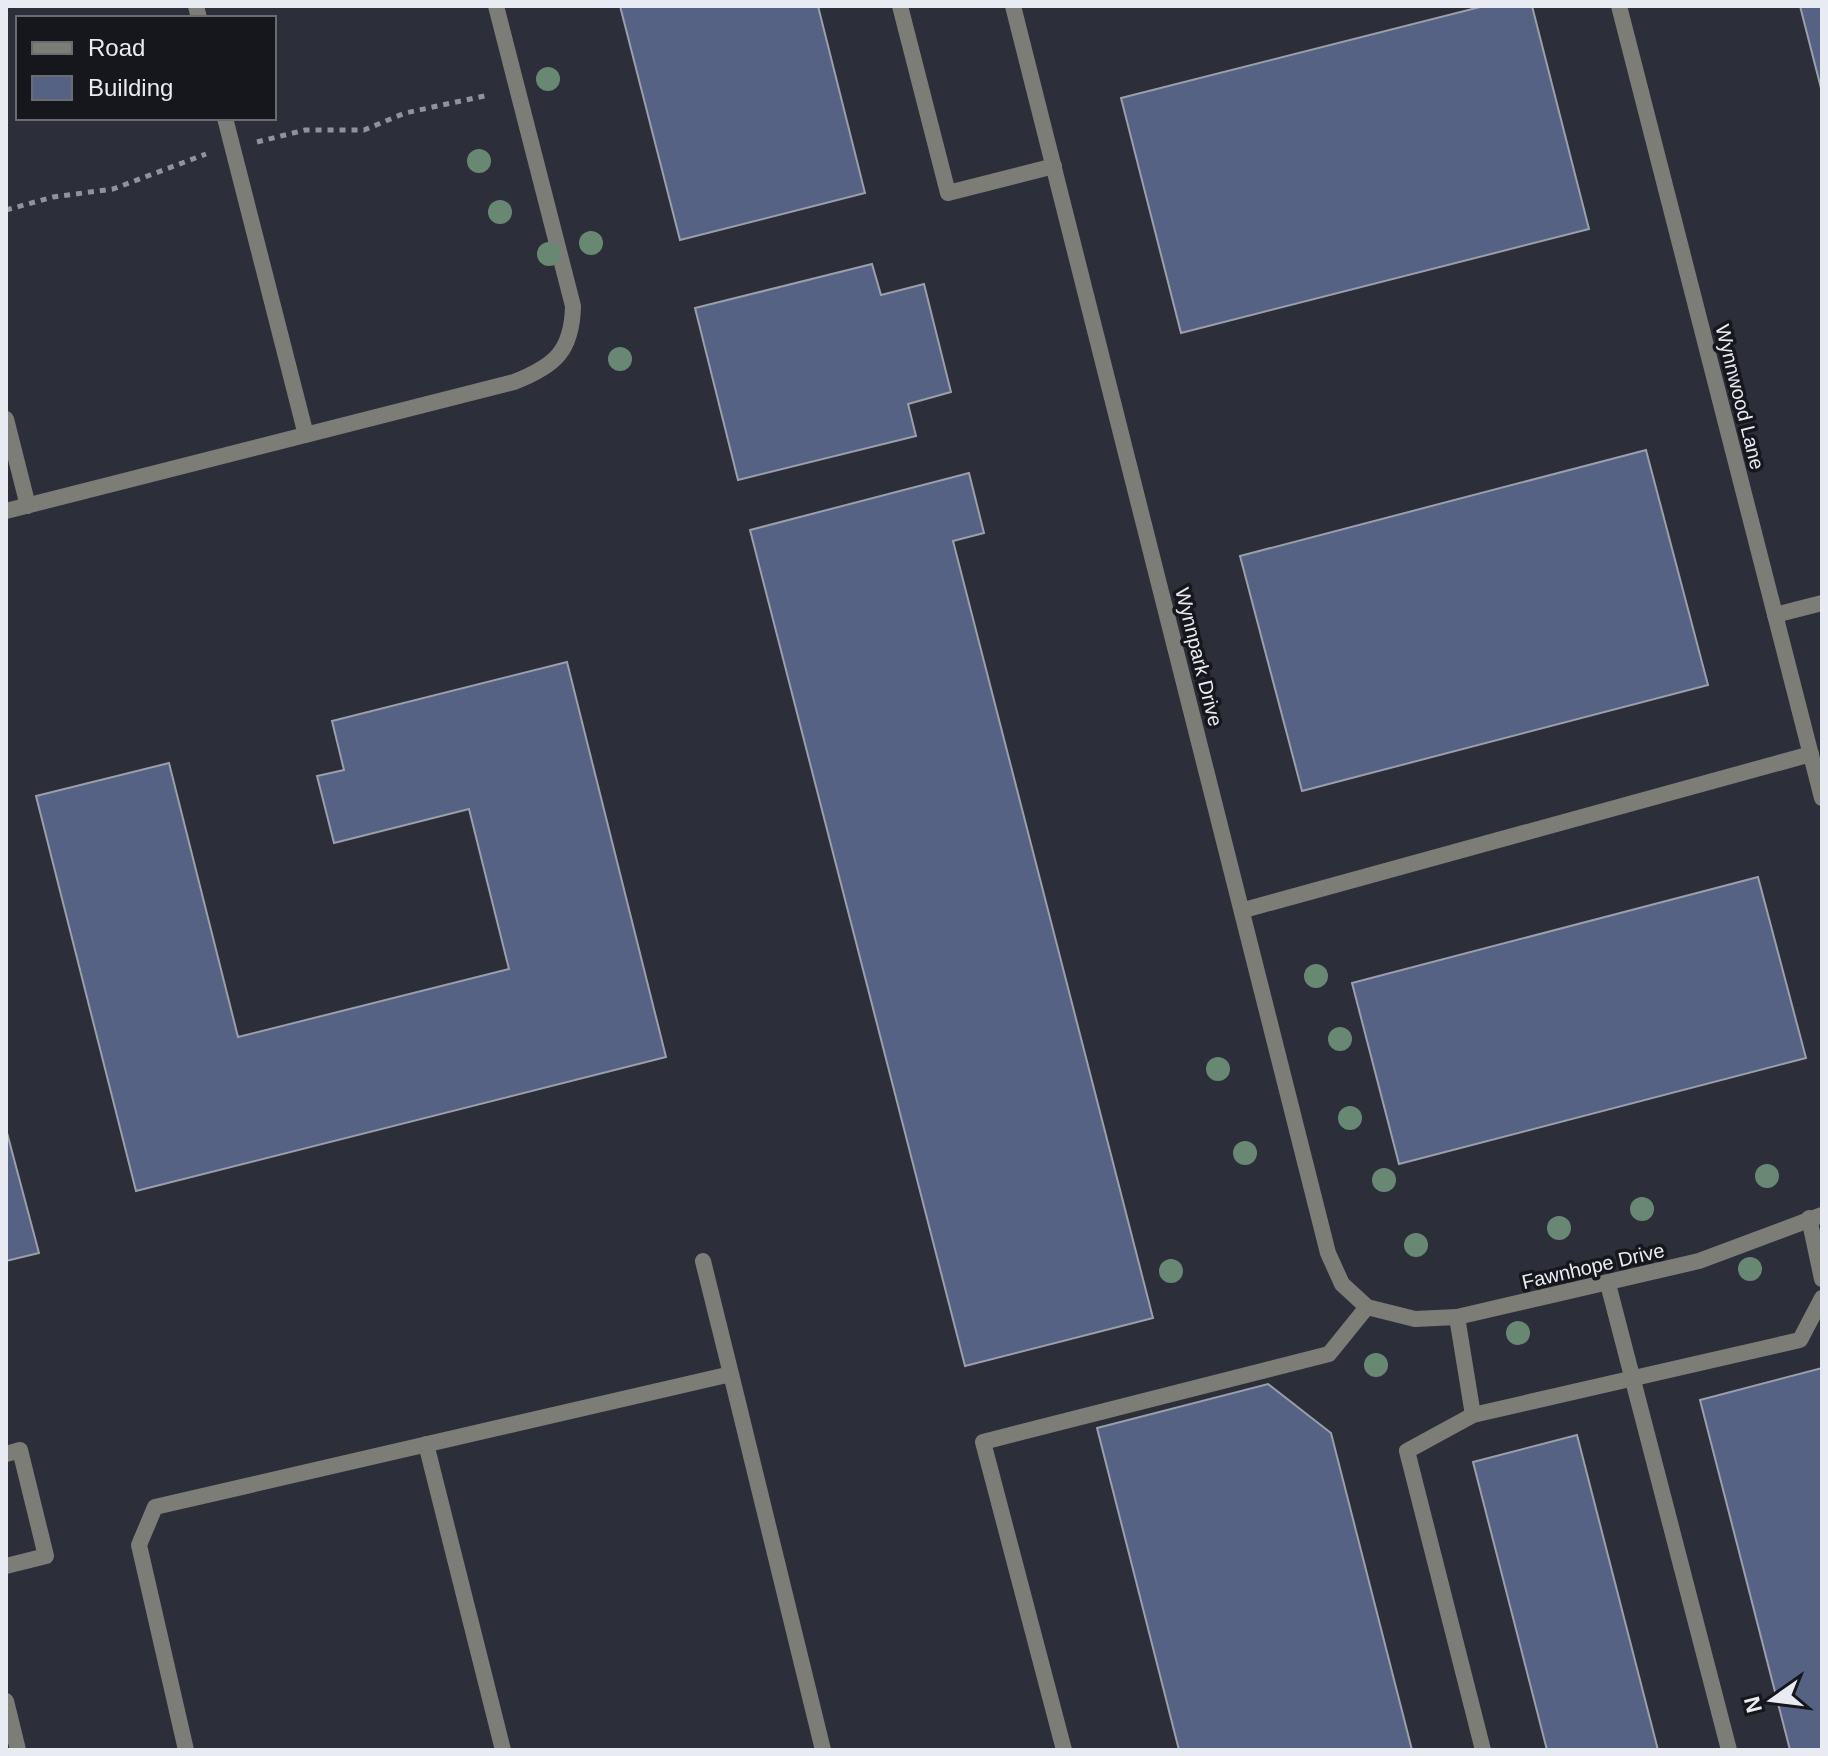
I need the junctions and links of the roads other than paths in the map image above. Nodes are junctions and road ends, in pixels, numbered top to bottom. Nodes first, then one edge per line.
1 (496, 6) edge
2 (900, 6) edge
3 (1013, 6) edge
4 (1619, 6) edge
5 (226, 120) edge
6 (1054, 166) junction
7 (6, 419) edge
8 (306, 435) junction
9 (28, 506) junction
10 (6, 511) edge
11 (1822, 603) edge
12 (1775, 615) junction
13 (1811, 754) junction
14 (1822, 798) edge
15 (1244, 910) junction
16 (1816, 1216) edge
17 (703, 1261) dead end
18 (1822, 1279) edge
19 (1608, 1284) junction
20 (1822, 1298) edge
21 (1367, 1307) junction
22 (1457, 1317) junction
23 (731, 1374) junction
24 (1632, 1381) junction
25 (1473, 1415) junction
26 (426, 1444) junction
27 (6, 1454) edge
28 (6, 1566) edge
29 (6, 1701) edge
30 (18, 1750) edge
31 (186, 1750) edge
32 (503, 1750) edge
33 (823, 1750) edge
34 (1064, 1750) edge
35 (1483, 1750) edge
36 (1729, 1750) edge

1 - 8 street
2 - 6 street
3 - 6 street, Wynnpark Drive
4 - 12 street, Wynnwood Lane
5 - 8 street
6 - 15 street, Wynnpark Drive
7 - 9 street
8 - 9 street
9 - 10 street
11 - 12 street
12 - 13 street, Wynnwood Lane
13 - 14 street, Wynnwood Lane
13 - 15 street
15 - 21 street, Wynnpark Drive
16 - 18 street
16 - 19 street, Fawnhope Drive
17 - 23 street
19 - 22 street, Fawnhope Drive
19 - 24 street
20 - 24 street
21 - 22 street, Fawnhope Drive
21 - 34 street
22 - 25 street
23 - 26 street
23 - 33 street
24 - 25 street
24 - 36 street
25 - 35 street
26 - 31 street
26 - 32 street
27 - 28 street
29 - 30 street

